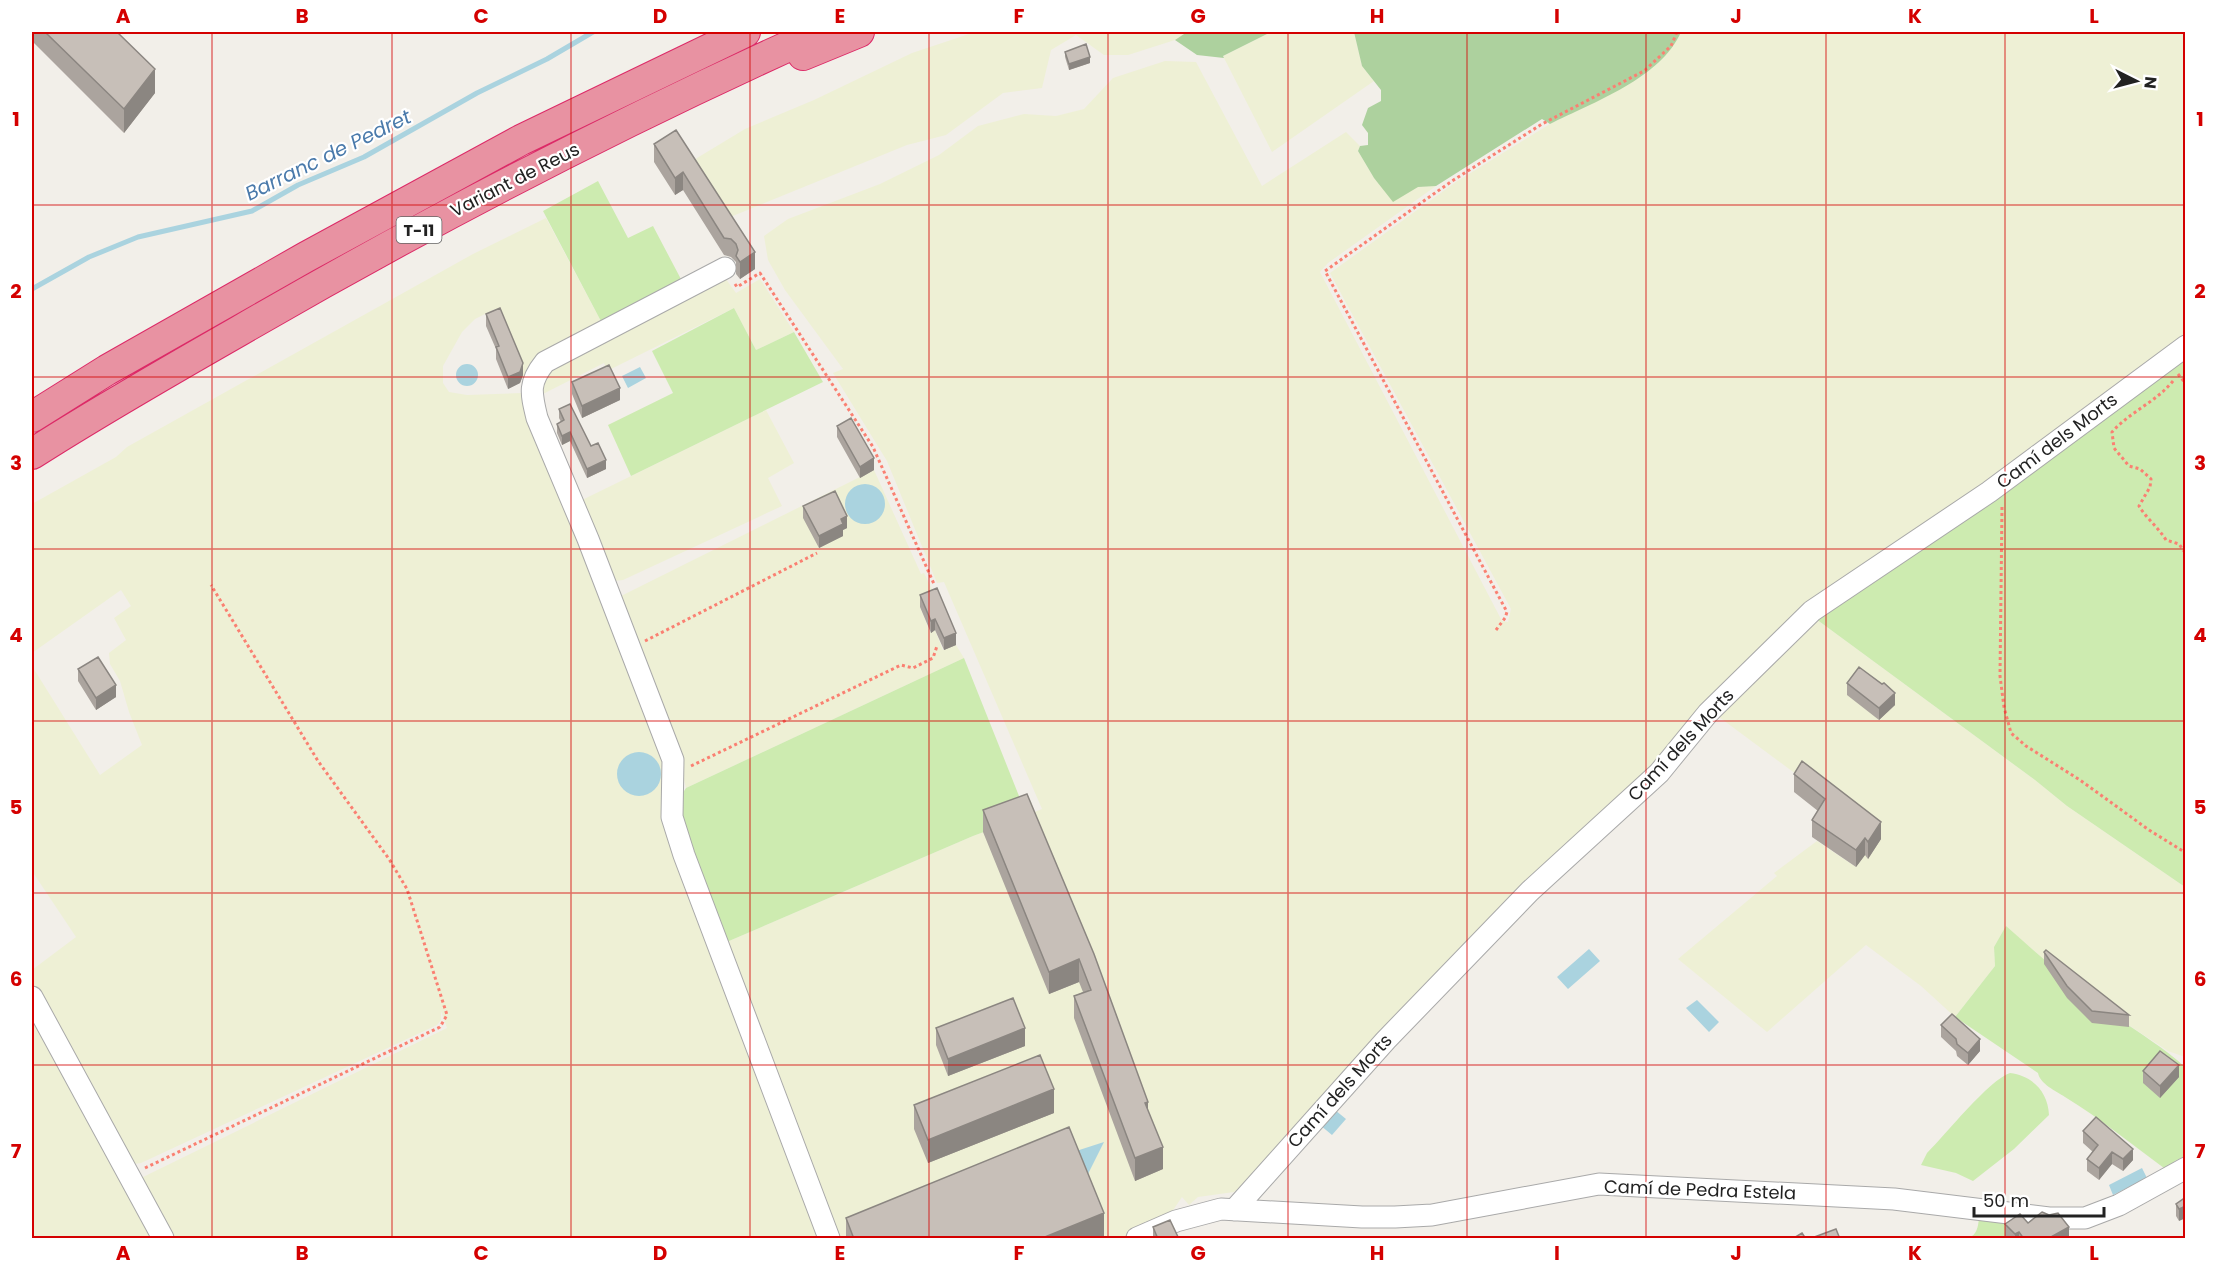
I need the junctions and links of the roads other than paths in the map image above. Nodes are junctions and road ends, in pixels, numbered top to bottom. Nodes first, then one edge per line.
1 (713, 32) edge
2 (745, 32) edge
3 (820, 32) edge
4 (859, 32) edge
5 (506, 183) junction
6 (306, 257) junction
7 (724, 268) road end
8 (2186, 345) edge
9 (32, 417) edge
10 (32, 454) edge
11 (32, 997) edge
12 (2186, 1168) edge
13 (1234, 1210) junction
14 (163, 1239) edge
15 (829, 1239) edge
16 (1137, 1239) edge

1 - 6 highway
2 - 6 highway, Variant de Reus / T-11
3 - 5 highway, Variant de Reus / T-11
4 - 5 highway
5 - 10 highway, Variant de Reus / T-11
6 - 9 highway, Variant de Reus / T-11
7 - 15 lane
8 - 13 lane, Camí dels Morts
11 - 14 lane
12 - 13 lane, Camí de Pedra Estela
13 - 16 lane, Camí de Pedra Estela

